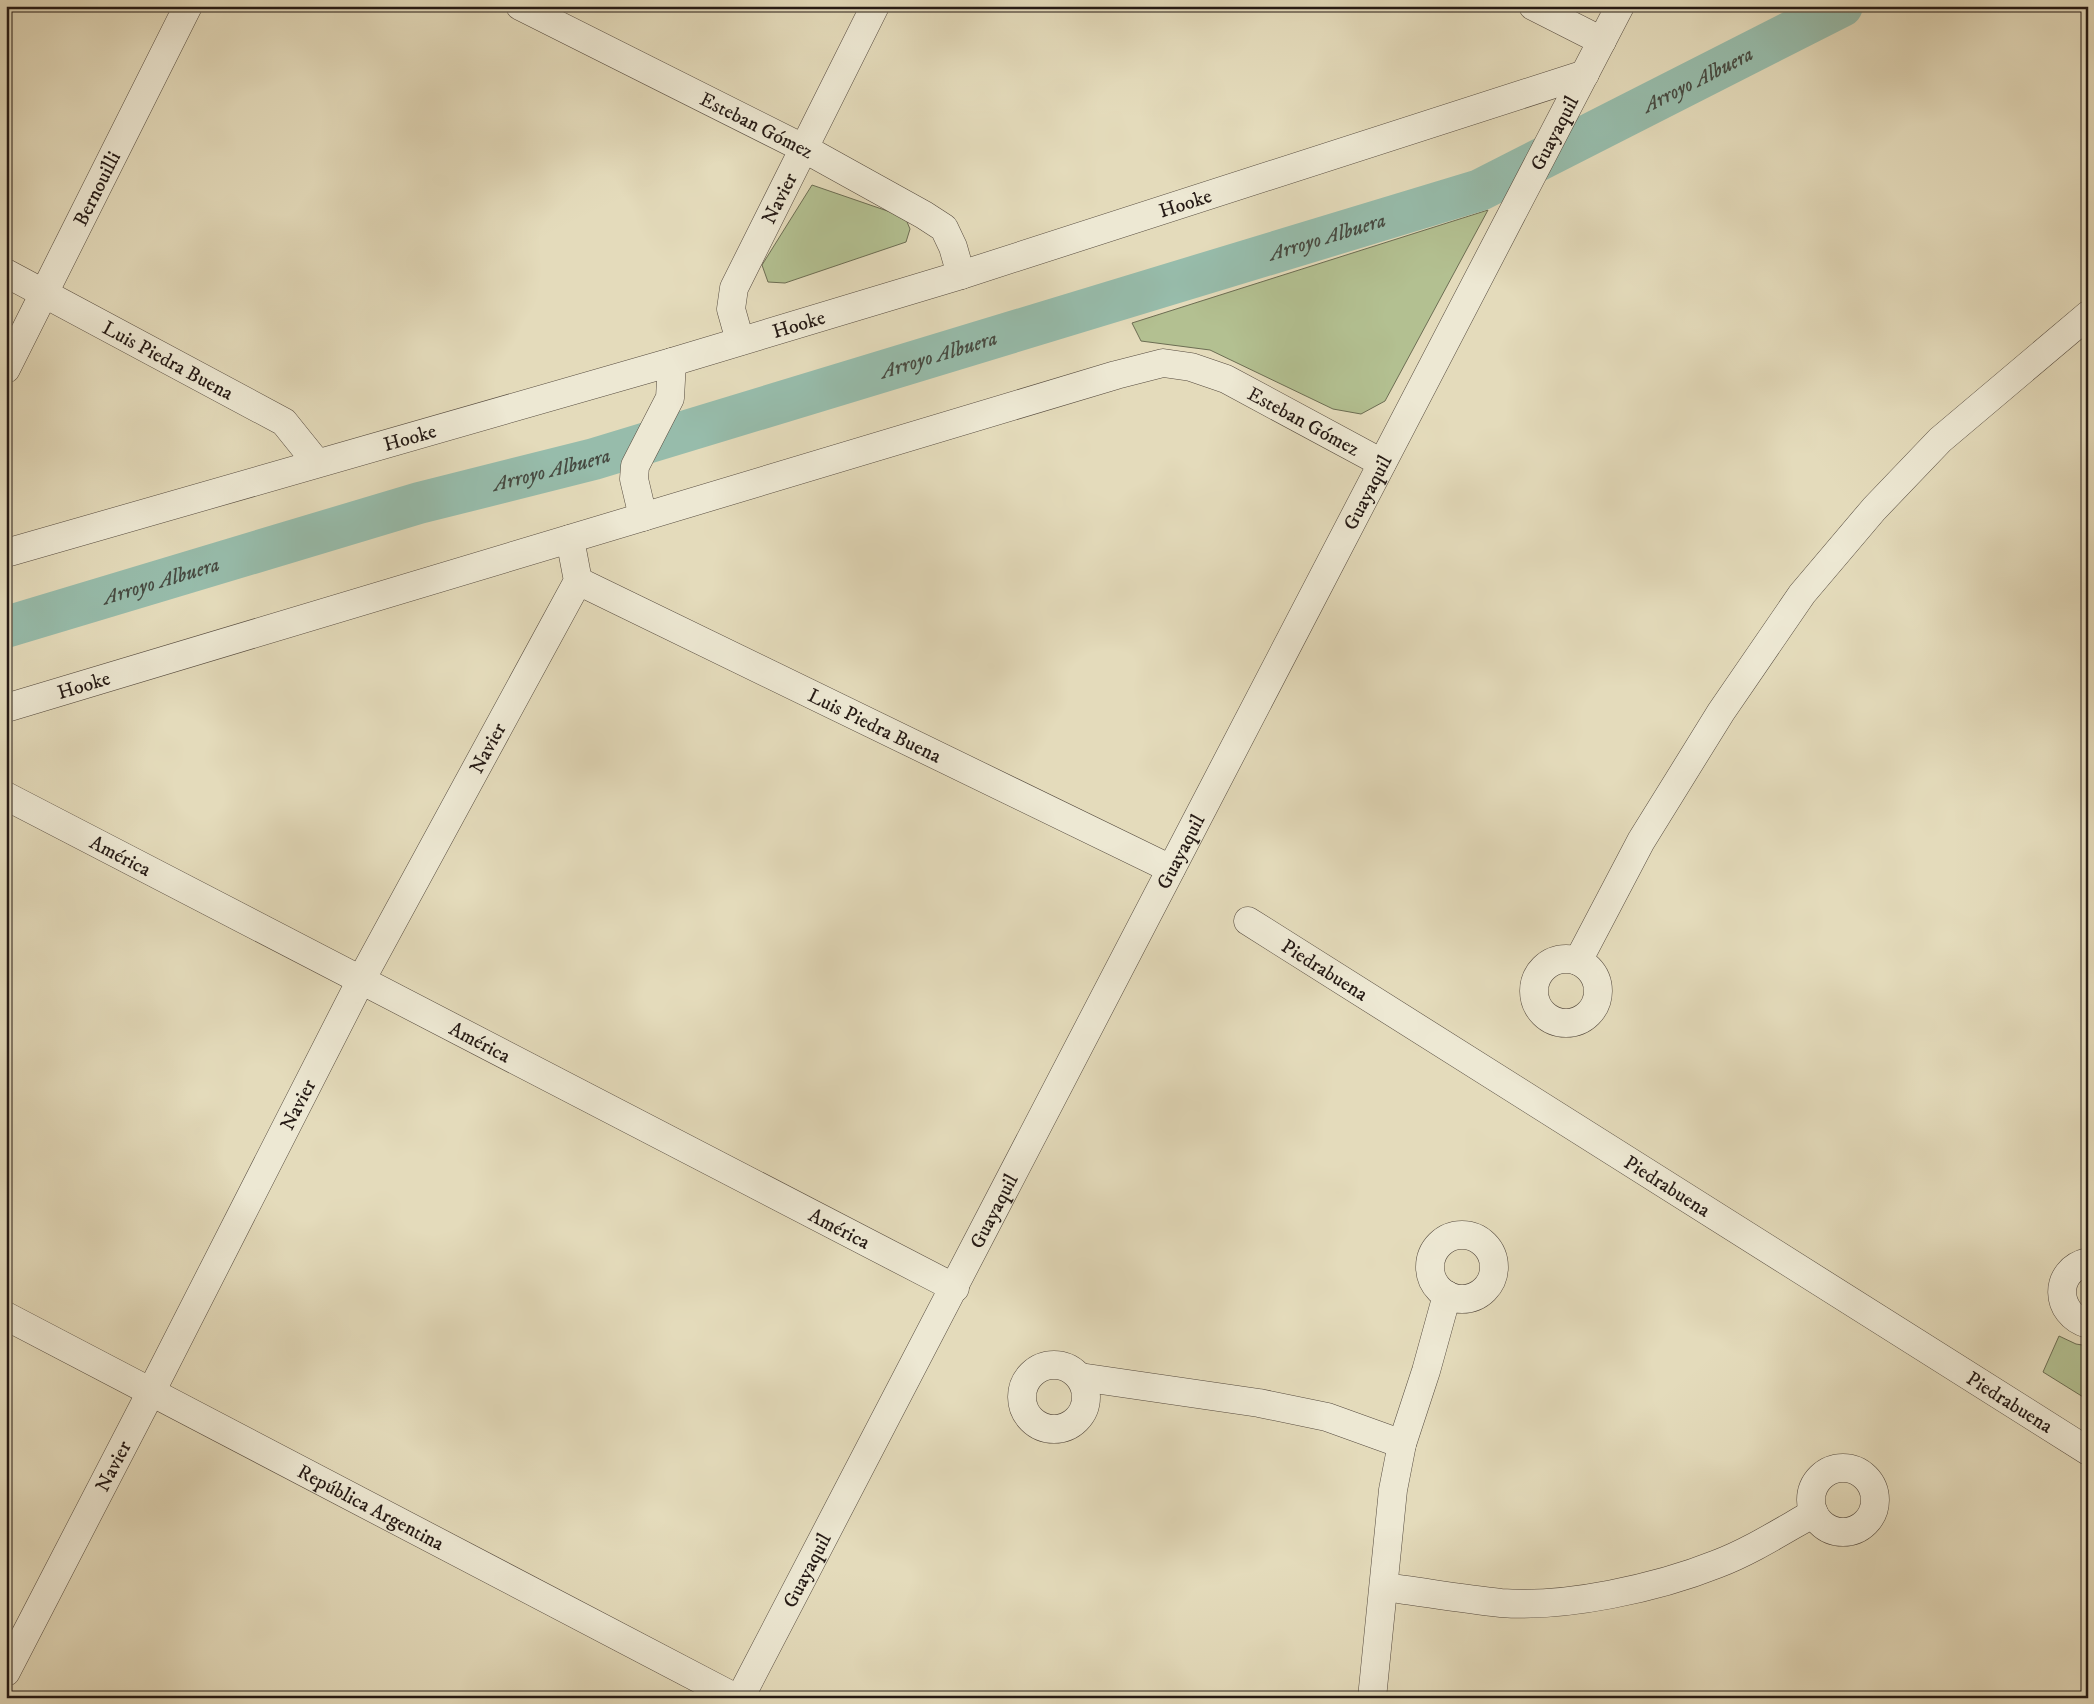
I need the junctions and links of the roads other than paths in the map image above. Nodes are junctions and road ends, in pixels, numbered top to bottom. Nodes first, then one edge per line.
1 (188, 6) edge
2 (520, 6) edge
3 (875, 6) edge
4 (1533, 6) edge
5 (1620, 6) edge
6 (1602, 41) junction
7 (1585, 74) junction
8 (804, 149) junction
9 (6, 273) edge
10 (961, 275) junction
11 (45, 293) junction
12 (2088, 315) edge
13 (740, 341) junction
14 (672, 362) junction
15 (6, 369) edge
16 (1226, 379) joint
17 (317, 463) junction
18 (1382, 463) junction
19 (643, 517) junction
20 (570, 539) junction
21 (6, 553) edge
22 (578, 581) junction
23 (6, 708) edge
24 (6, 796) edge
25 (1171, 869) junction
26 (1248, 921) dead end
27 (1578, 962) dead end
28 (361, 980) junction
29 (2088, 1262) edge
30 (954, 1288) junction
31 (1447, 1296) dead end
32 (6, 1316) edge
33 (2088, 1324) edge
34 (1080, 1377) dead end
35 (151, 1392) junction
36 (1402, 1444) junction
37 (2088, 1451) edge
38 (1814, 1513) dead end
39 (1384, 1587) junction
40 (6, 1672) edge
41 (736, 1698) edge
42 (740, 1698) edge
43 (1372, 1698) edge

1 - 11 street, Bernouilli
2 - 8 street, Esteban Gómez
3 - 8 street, Navier
4 - 6 street
5 - 6 street, Guayaquil
6 - 7 street, Guayaquil
7 - 10 street, Hooke
7 - 18 street, Guayaquil
8 - 10 street, Esteban Gómez
8 - 13 street, Navier
9 - 11 street, Luis Piedra Buena
10 - 13 street, Hooke
11 - 15 street, Bernouilli
11 - 17 street, Luis Piedra Buena
12 - 27 street
13 - 14 street, Hooke
14 - 17 street, Hooke
14 - 19 street
16 - 18 street, Esteban Gómez
16 - 19 street, Hooke
17 - 21 street, Hooke
18 - 25 street, Guayaquil
19 - 20 street, Hooke
20 - 22 street
20 - 23 street, Hooke
22 - 25 street, Luis Piedra Buena
22 - 28 street, Navier
24 - 28 street, América
25 - 30 street, Guayaquil
26 - 37 street, Piedrabuena
28 - 30 street, América
28 - 35 street, Navier
29 - 33 street
30 - 42 street, Guayaquil
31 - 36 street
32 - 35 street, República Argentina
34 - 36 street
35 - 40 street, Navier
35 - 41 street, República Argentina
36 - 39 street
38 - 39 street
39 - 43 street

